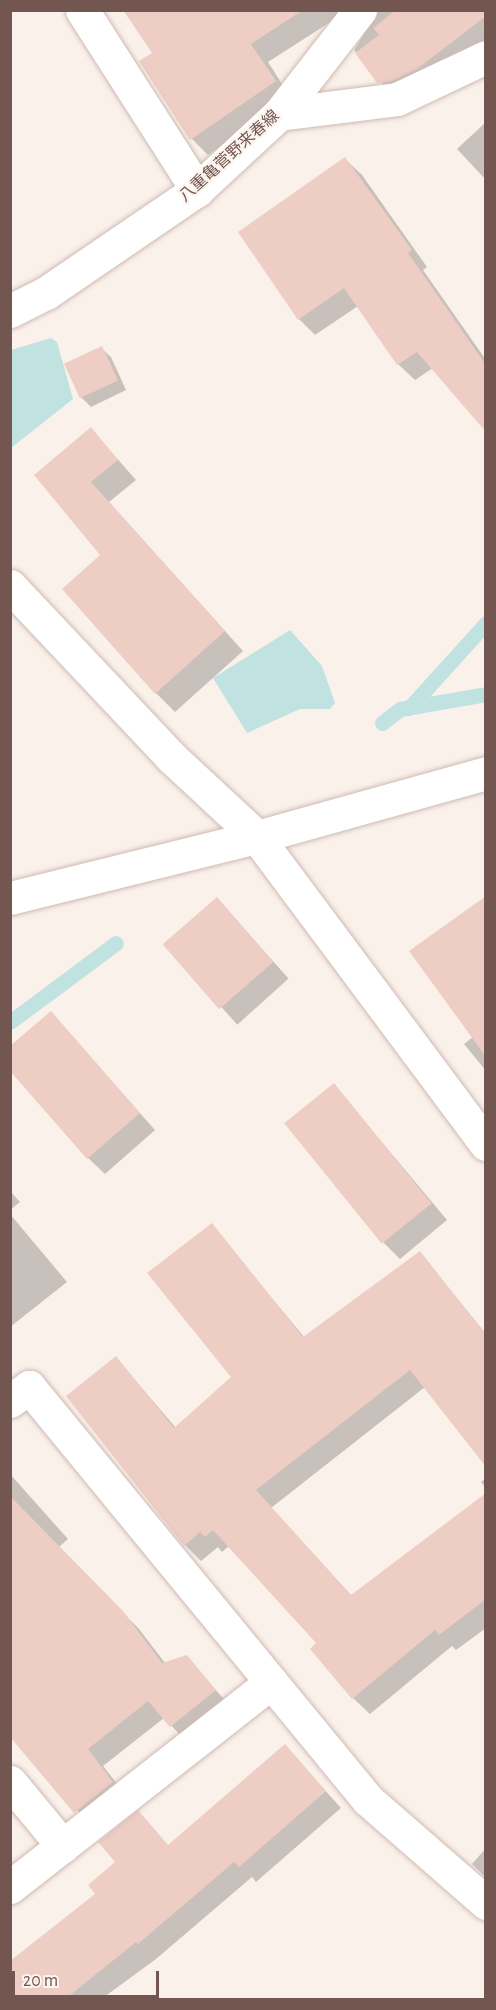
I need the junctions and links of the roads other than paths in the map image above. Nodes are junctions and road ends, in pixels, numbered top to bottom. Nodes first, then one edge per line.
1 (82, 10) edge
2 (360, 10) edge
3 (486, 57) edge
4 (279, 114) junction
5 (197, 190) junction
6 (10, 311) edge
7 (10, 586) edge
8 (486, 773) edge
9 (257, 837) junction
10 (10, 898) edge
11 (486, 1144) edge
12 (10, 1401) edge
13 (272, 1682) junction
14 (10, 1782) edge
15 (63, 1846) junction
16 (10, 1887) edge
17 (486, 1903) edge

1 - 5 street
2 - 4 street, 八重亀菅野来春線
3 - 4 street
4 - 5 street, 八重亀菅野来春線
5 - 6 street, 八重亀菅野来春線
7 - 9 street
8 - 9 street
9 - 10 street
9 - 11 street
12 - 13 street
13 - 15 street
13 - 17 street
14 - 15 street
15 - 16 street

